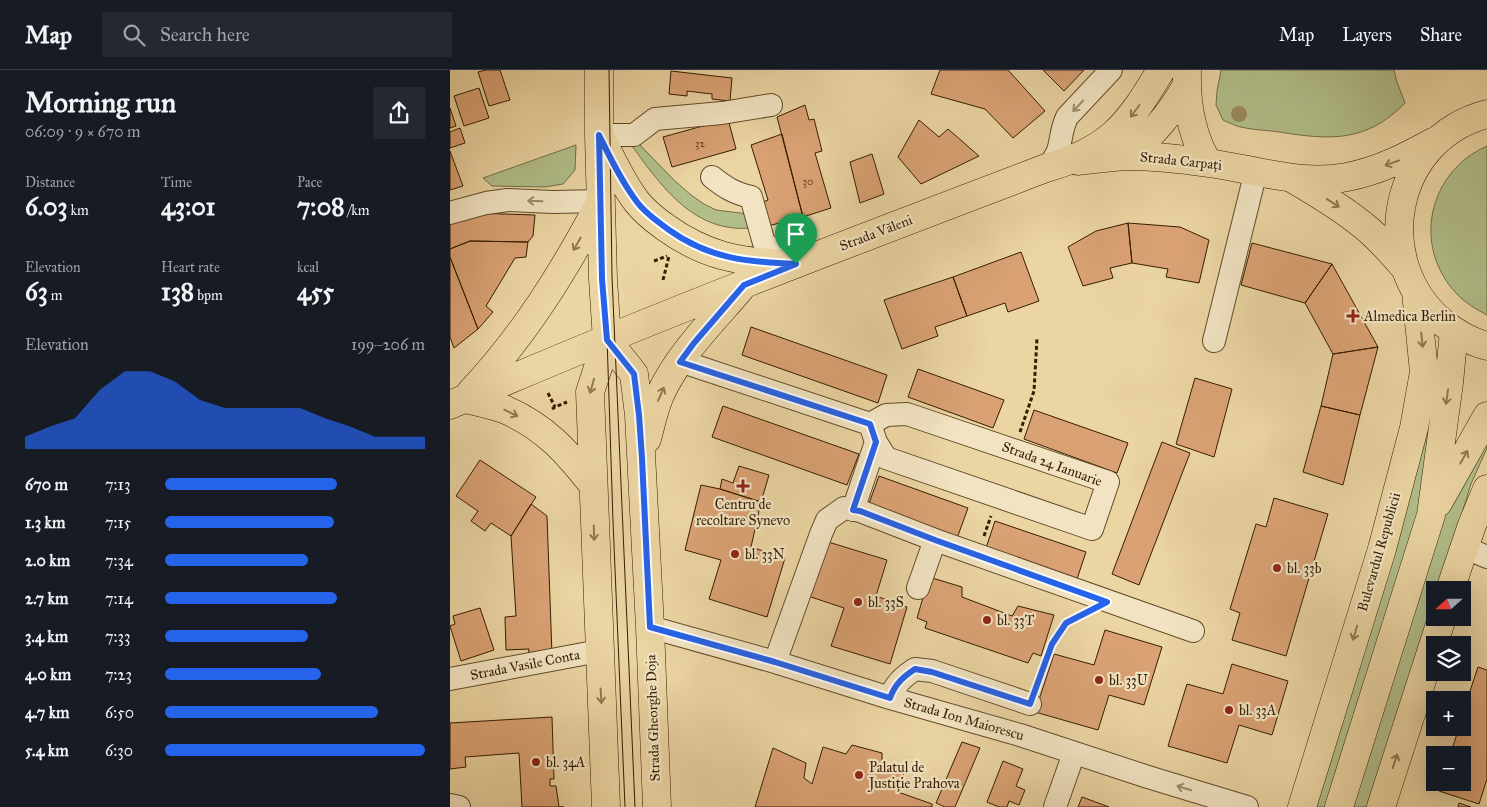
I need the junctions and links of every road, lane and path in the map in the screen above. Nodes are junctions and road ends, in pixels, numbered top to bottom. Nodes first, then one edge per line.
1 (599, 70) edge
2 (1111, 70) edge
3 (1161, 70) edge
4 (1187, 78) edge
5 (1487, 94) edge
6 (771, 105) dead end
7 (1480, 115) edge
8 (599, 135) junction
9 (1435, 141) junction
10 (1128, 156) junction
11 (1208, 163) junction
12 (1058, 164) junction
13 (1256, 171) junction
14 (712, 177) dead end
15 (1291, 178) junction
16 (601, 202) junction
17 (450, 213) edge
18 (672, 249) dead end
19 (670, 255) junction
20 (654, 261) dead end
21 (796, 264) junction
22 (663, 280) dead end
23 (1410, 280) junction
24 (744, 285) junction
25 (1454, 331) junction
26 (1037, 338) dead end
27 (607, 340) junction
28 (1214, 342) dead end
29 (1487, 346) edge
30 (680, 362) junction
31 (548, 393) dead end
32 (572, 400) dead end
33 (458, 402) edge
34 (555, 407) junction
35 (550, 412) dead end
36 (1487, 416) edge
37 (873, 433) junction
38 (1014, 450) junction
39 (642, 458) junction
40 (593, 484) junction
41 (1487, 489) edge
42 (853, 510) junction
43 (1431, 515) junction
44 (935, 540) junction
45 (1476, 552) edge
46 (1456, 581) edge
47 (918, 588) dead end
48 (1107, 602) junction
49 (1439, 626) edge
50 (650, 627) junction
51 (1193, 631) dead end
52 (599, 652) junction
53 (775, 662) junction
54 (450, 679) edge
55 (890, 698) junction
56 (1030, 704) joint
57 (1074, 753) junction
58 (450, 805) edge
59 (459, 807) edge
60 (606, 807) edge
61 (657, 807) edge
62 (1055, 807) edge
63 (1247, 807) edge
64 (1302, 807) edge
65 (1338, 807) edge
66 (1380, 807) edge

1 - 8 main road
2 -> 12 street
3 -> 12 main road, Strada Văleni
4 - 10 main road
4 - 11 main road
5 - 7 main road
6 - 8 street
7 - 9 main road
8 - 16 main road
8 - 21 main road
9 -> 15 main road, Strada Carpați
9 - 23 main road, Bulevardul Republicii
10 - 11 main road, Strada Carpați
10 - 12 main road, Strada Carpați
11 - 13 main road, Strada Carpați
12 - 21 main road, Strada Văleni
13 - 15 main road, Strada Carpați
13 - 28 street
14 - 21 street
15 -> 23 main road, Strada Carpați
16 -> 17 street
16 - 27 main road
16 -> 33 main road
18 - 19 path
19 - 20 path
19 - 22 path
21 - 24 main road, Strada Văleni
23 - 25 main road, Strada Carpați
23 -> 64 main road, Bulevardul Republicii
24 - 27 main road, Strada Văleni
24 - 30 main road
25 - 29 main road, Strada Carpați
25 -> 43 main road
26 - 38 path
27 - 33 main road, Strada Văleni
27 - 39 main road, Strada Gheorghe Doja
27 -> 40 main road
30 - 37 street
39 -> 30 main road
31 - 34 path
32 - 34 path
33 -> 40 main road
34 - 35 path
43 -> 36 main road
37 - 38 street, Strada 24 Ianuarie
37 - 38 street, Strada 24 Ianuarie
37 - 42 street
39 - 50 main road, Strada Gheorghe Doja
40 -> 52 main road
41 - 45 main road
42 - 44 street
42 - 53 street
43 - 65 main road
44 - 47 street
44 - 48 street
45 - 46 main road
48 - 51 street
48 - 56 path
66 -> 49 main road
50 - 53 street, Strada Ion Maiorescu
50 - 61 main road, Strada Gheorghe Doja
52 - 54 street, Strada Vasile Conta
52 -> 60 main road
53 - 55 street, Strada Ion Maiorescu
55 - 56 street
55 - 57 street, Strada Ion Maiorescu
57 - 62 street
63 -> 57 street, Strada Ion Maiorescu
58 - 59 street

